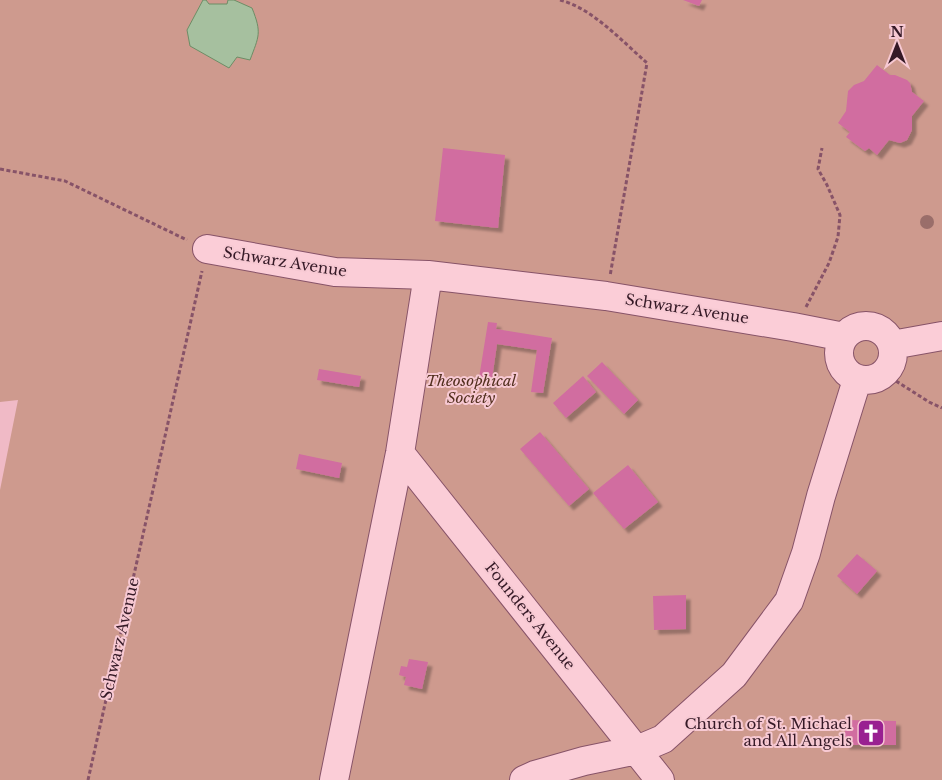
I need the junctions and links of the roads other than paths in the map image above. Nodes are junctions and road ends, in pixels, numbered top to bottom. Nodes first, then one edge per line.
1 (206, 249) road end
2 (428, 275) junction
3 (942, 336) edge
4 (844, 337) junction
5 (892, 345) junction
6 (857, 380) junction
7 (400, 453) junction
8 (637, 750) junction
9 (334, 780) edge
10 (524, 780) edge
11 (660, 780) edge

1 - 2 lane, Schwarz Avenue
2 - 4 lane, Schwarz Avenue
2 - 7 lane
3 - 5 lane
4 - 5 lane
4 - 6 lane
5 - 6 lane
6 - 8 lane
7 - 8 lane, Founders Avenue
7 - 9 lane
8 - 10 lane
8 - 11 lane, Founders Avenue

